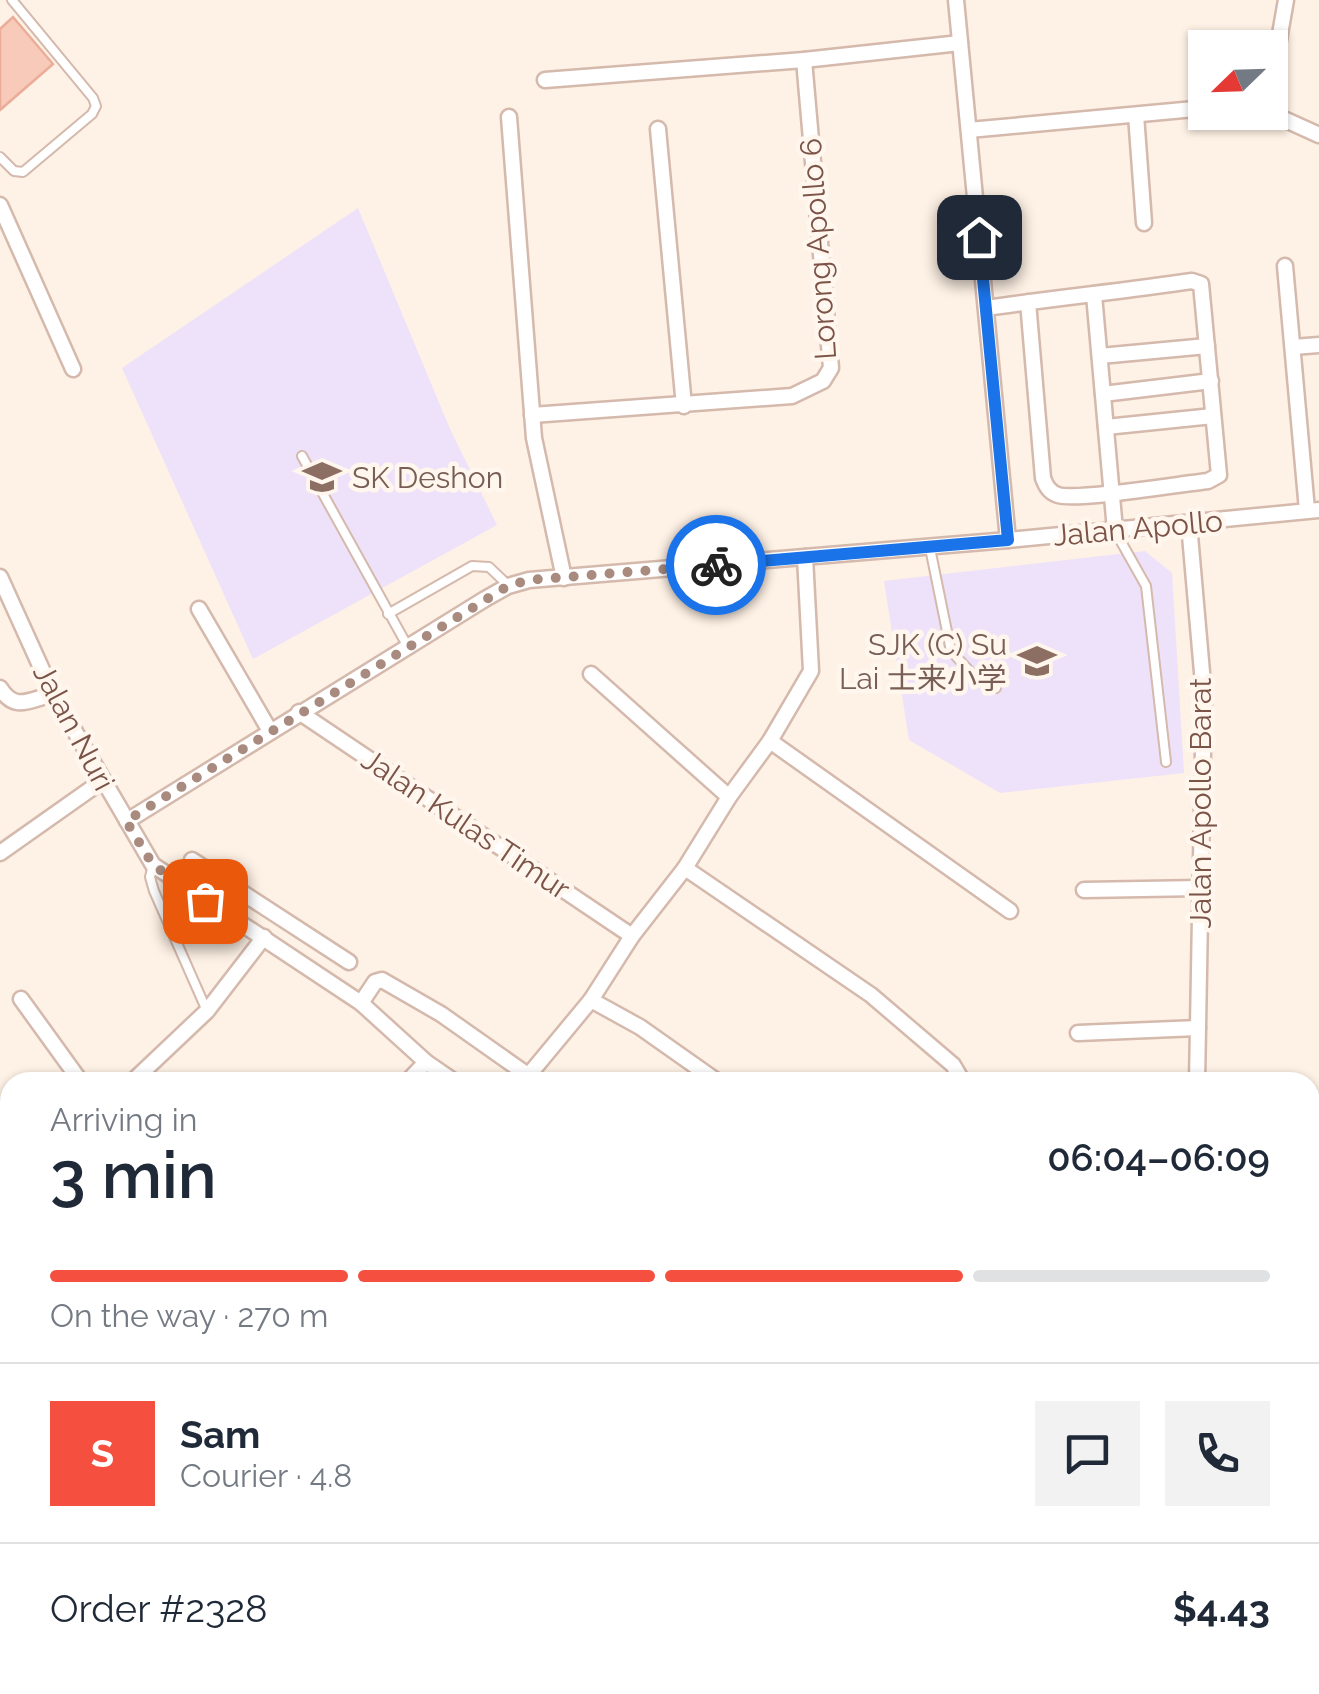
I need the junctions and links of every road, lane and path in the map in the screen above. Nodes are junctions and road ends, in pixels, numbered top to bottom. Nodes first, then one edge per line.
1 (12, 0) edge
2 (956, 0) edge
3 (1286, 0) edge
4 (1281, 30) edge
5 (960, 43) junction
6 (804, 60) junction
7 (545, 80) dead end
8 (1188, 110) edge
9 (1136, 115) junction
10 (509, 117) dead end
11 (1288, 121) edge
12 (658, 129) dead end
13 (968, 130) junction
14 (1319, 135) edge
15 (0, 157) edge
16 (0, 205) edge
17 (1144, 224) dead end
18 (1285, 266) dead end
19 (1094, 296) junction
20 (1028, 302) junction
21 (986, 308) junction
22 (1319, 345) edge
23 (1207, 346) junction
24 (1293, 347) junction
25 (1100, 356) junction
26 (73, 369) dead end
27 (1211, 381) junction
28 (1103, 394) junction
29 (684, 406) junction
30 (532, 415) junction
31 (1213, 416) junction
32 (1106, 427) junction
33 (302, 456) dead end
34 (1112, 492) junction
35 (1313, 510) edge
36 (1188, 524) junction
37 (1115, 530) junction
38 (1008, 540) junction
39 (930, 547) junction
40 (805, 557) junction
41 (0, 576) edge
42 (564, 578) junction
43 (508, 586) junction
44 (199, 609) dead end
45 (388, 614) junction
46 (408, 646) junction
47 (591, 674) dead end
48 (0, 688) edge
49 (996, 688) dead end
50 (53, 694) junction
51 (299, 712) junction
52 (270, 730) junction
53 (770, 741) junction
54 (1166, 762) dead end
55 (102, 781) junction
56 (728, 797) junction
57 (126, 821) junction
58 (0, 853) edge
59 (192, 860) dead end
60 (153, 865) junction
61 (685, 868) junction
62 (219, 879) junction
63 (1200, 888) junction
64 (1084, 890) dead end
65 (205, 901) junction
66 (1010, 911) dead end
67 (632, 936) junction
68 (264, 937) junction
69 (326, 946) junction
70 (350, 962) dead end
71 (309, 967) junction
72 (22, 999) dead end
73 (592, 1000) junction
74 (361, 1003) junction
75 (206, 1011) junction
76 (1198, 1028) junction
77 (1078, 1032) dead end
78 (426, 1062) junction
79 (74, 1072) edge
80 (142, 1072) edge
81 (416, 1072) edge
82 (440, 1072) edge
83 (517, 1072) edge
84 (532, 1072) edge
85 (704, 1072) edge
86 (958, 1072) edge
87 (1197, 1072) edge

1 - 15 lane
2 - 5 street
3 - 4 street
5 - 6 street
5 - 13 street
6 - 7 street
6 - 29 street, Lorong Apollo 6
8 - 9 street
9 - 13 street
9 - 17 street
10 - 30 street
11 - 14 street
12 - 29 street
13 - 21 street
16 - 26 street
18 - 24 street
19 - 20 street
19 - 23 street
19 - 25 street
20 - 21 street
20 - 34 street
21 - 38 street
22 - 24 street
23 - 25 street
23 - 27 street
24 - 35 street
25 - 28 street
27 - 28 street
27 - 31 street
28 - 32 street
29 - 30 street, Lorong Apollo 6
30 - 42 street
31 - 32 street
31 - 34 street
32 - 34 street
33 - 45 lane
34 - 37 street
35 - 36 street, Jalan Apollo
36 - 37 street, Jalan Apollo
36 - 63 street, Jalan Apollo Barat
37 - 38 street, Jalan Apollo
37 - 54 lane
38 - 39 street, Jalan Apollo
39 - 40 street, Jalan Apollo
39 - 49 lane
40 - 42 street, Jalan Apollo
40 - 53 street
41 - 50 street, Jalan Nuri
42 - 43 street, Jalan Apollo
43 - 45 lane
43 - 46 street, Jalan Apollo
44 - 52 street
45 - 46 lane
46 - 51 street, Jalan Apollo
47 - 56 street
48 - 50 street
50 - 55 street, Jalan Nuri
51 - 52 street, Jalan Apollo
51 - 67 street, Jalan Kulas Timur
52 - 57 street, Jalan Apollo
53 - 56 street
53 - 66 street
55 - 57 street, Jalan Nuri
55 - 58 street
56 - 61 street
57 - 60 street, Jalan Nuri
59 - 62 street
60 - 65 street, Jalan Nuri
60 - 75 lane
61 - 67 street
61 - 86 street
62 - 65 street
62 - 69 street
63 - 64 street
63 - 76 street, Jalan Apollo Barat
65 - 68 street, Jalan Nuri
67 - 73 street
68 - 71 street, Jalan Nuri
68 - 75 street
69 - 70 street
69 - 71 street
71 - 74 street, Jalan Nuri
72 - 79 street
73 - 84 street
73 - 85 street
74 - 78 street, Jalan Nuri
74 - 83 street
75 - 80 street
76 - 77 street
76 - 87 street, Jalan Apollo Barat
78 - 81 street
78 - 82 street, Jalan Nuri

